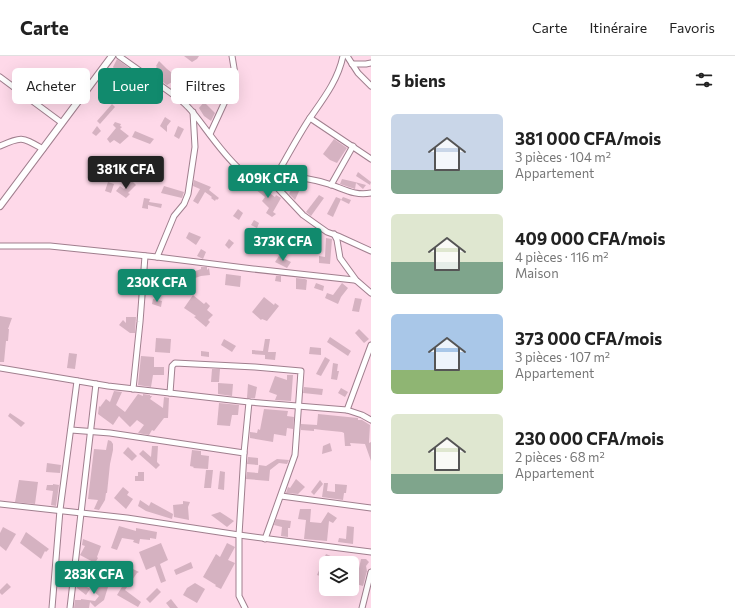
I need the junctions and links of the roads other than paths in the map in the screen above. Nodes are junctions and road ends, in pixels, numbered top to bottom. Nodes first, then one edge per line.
1 (112, 56) edge
2 (119, 56) edge
3 (232, 56) edge
4 (343, 56) edge
5 (347, 56) edge
6 (371, 63) edge
7 (352, 64) junction
8 (0, 77) edge
9 (371, 86) edge
10 (193, 112) junction
11 (310, 118) junction
12 (62, 123) junction
13 (210, 134) junction
14 (0, 146) edge
15 (353, 146) junction
16 (43, 149) junction
17 (371, 159) edge
18 (276, 176) junction
19 (271, 181) junction
20 (331, 185) junction
21 (371, 193) edge
22 (0, 206) edge
23 (334, 234) junction
24 (0, 246) edge
25 (370, 249) edge
26 (145, 256) junction
27 (157, 257) junction
28 (356, 280) junction
29 (371, 293) edge
30 (371, 345) edge
31 (0, 368) edge
32 (77, 382) junction
33 (96, 384) junction
34 (133, 389) junction
35 (170, 393) junction
36 (249, 402) junction
37 (299, 406) junction
38 (347, 410) junction
39 (371, 420) edge
40 (71, 430) junction
41 (90, 432) junction
42 (244, 453) junction
43 (281, 496) junction
44 (0, 504) edge
45 (371, 508) edge
46 (60, 510) junction
47 (82, 512) junction
48 (239, 535) junction
49 (265, 538) junction
50 (371, 552) edge
51 (371, 572) edge
52 (52, 608) edge
53 (70, 608) edge
54 (245, 608) edge
55 (362, 608) edge

1 - 12 main road
2 - 10 street
3 - 13 street
4 - 11 street
5 - 7 street
6 - 7 street
7 - 9 street
8 - 12 street
10 - 13 street
10 - 27 street
11 - 15 street
11 - 18 street
12 - 16 main road
13 - 19 street
14 - 16 street
15 - 17 street
15 - 20 street
16 - 22 main road
18 - 19 street
18 - 20 street
19 - 23 street
20 - 21 street
23 - 25 street
23 - 28 street
24 - 26 street
26 - 27 street
26 - 34 street
27 - 28 street
28 - 29 street
30 - 38 street
31 - 32 street
32 - 33 street
32 - 40 street
33 - 34 street
33 - 41 street
34 - 35 street
35 - 36 street
35 - 37 street
36 - 37 street
36 - 42 street
37 - 38 street
37 - 43 street
38 - 39 street
40 - 41 street
40 - 46 street
41 - 42 street
41 - 47 street
42 - 48 street
43 - 45 street
43 - 49 street
44 - 46 street
46 - 47 street
46 - 52 street
47 - 48 street
47 - 53 street
48 - 49 street
48 - 54 street
49 - 50 street
51 - 55 street

